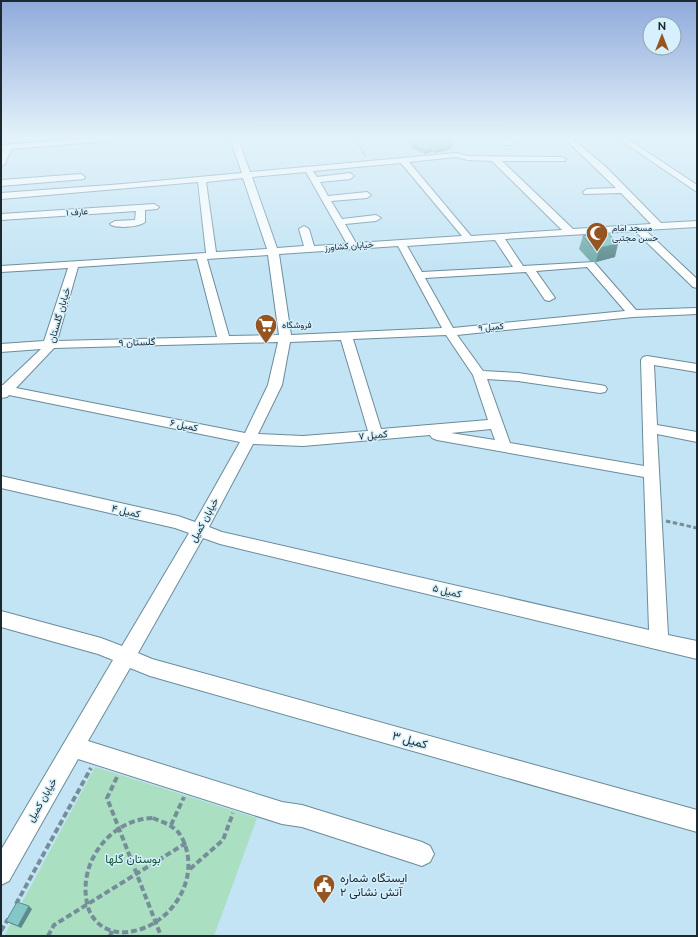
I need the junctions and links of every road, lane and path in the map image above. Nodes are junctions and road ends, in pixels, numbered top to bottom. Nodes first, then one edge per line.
1 (189, 183) edge
2 (202, 183) edge
3 (251, 183) edge
4 (316, 183) edge
5 (422, 183) edge
6 (519, 183) edge
7 (617, 183) edge
8 (688, 183) edge
9 (697, 189) edge
10 (624, 190) junction
11 (587, 192) dead end
12 (367, 195) dead end
13 (1, 196) edge
14 (116, 198) junction
15 (325, 199) junction
16 (154, 207) dead end
17 (141, 208) junction
18 (1, 217) edge
19 (376, 218) dead end
20 (339, 222) junction
21 (114, 224) dead end
22 (697, 224) edge
23 (658, 226) junction
24 (637, 228) junction
25 (304, 229) dead end
26 (570, 232) junction
27 (498, 237) junction
28 (469, 239) junction
29 (401, 243) junction
30 (353, 246) junction
31 (310, 249) junction
32 (273, 251) junction
33 (206, 256) junction
34 (74, 264) junction
35 (1, 269) edge
36 (524, 269) junction
37 (418, 274) junction
38 (697, 285) edge
39 (549, 298) dead end
40 (697, 311) edge
41 (633, 314) junction
42 (449, 331) junction
43 (346, 336) junction
44 (285, 338) junction
45 (224, 340) junction
46 (51, 344) junction
47 (1, 348) edge
48 (697, 368) edge
49 (479, 375) junction
50 (600, 389) dead end
51 (3, 391) edge
52 (497, 424) junction
53 (650, 428) junction
54 (418, 431) junction
55 (376, 435) junction
56 (697, 437) edge
57 (249, 439) junction
58 (505, 448) junction
59 (652, 473) junction
60 (1, 482) edge
61 (654, 519) junction
62 (697, 528) edge
63 (199, 530) junction
64 (1, 618) edge
65 (659, 641) junction
66 (697, 650) edge
67 (125, 656) junction
68 (73, 747) junction
69 (98, 755) junction
70 (125, 764) junction
71 (190, 784) junction
72 (238, 800) junction
73 (697, 821) edge
74 (171, 825) junction
75 (118, 828) junction
76 (186, 843) junction
77 (422, 854) dead end
78 (189, 870) junction
79 (1, 873) edge
80 (136, 874) junction
81 (87, 904) junction
82 (156, 924) junction
83 (1, 931) edge
84 (111, 934) edge
85 (48, 936) edge
86 (161, 936) edge

1 - 14 street
2 - 33 street
3 - 32 street, خیابان کمیل
4 - 15 street
5 - 28 street
6 - 26 street
7 - 10 street
8 - 9 street
10 - 11 street
10 - 23 street
12 - 15 street
13 - 14 street
14 - 17 street, عارف ۱
14 - 18 street, عارف ۱
15 - 20 street
16 - 17 street, عارف ۱
17 - 21 street
19 - 20 street
20 - 30 street
22 - 23 street, خیابان کشاورز
23 - 24 street, خیابان کشاورز
24 - 26 street, خیابان کشاورز
24 - 38 street
25 - 31 street
26 - 27 street, خیابان کشاورز
27 - 28 street, خیابان کشاورز
27 - 36 street
28 - 29 street, خیابان کشاورز
29 - 30 street, خیابان کشاورز
29 - 37 street
30 - 31 street, خیابان کشاورز
31 - 32 street, خیابان کشاورز
32 - 33 street, خیابان کشاورز
32 - 44 street, خیابان کمیل
33 - 34 street, خیابان کشاورز
33 - 45 street
34 - 35 street, خیابان کشاورز
34 - 46 street, خیابان گلستان
36 - 37 street
36 - 39 street
36 - 41 street
37 - 42 street
40 - 41 street, کمیل ۹
41 - 42 street, کمیل ۹
42 - 43 street, کمیل ۹
42 - 49 street
43 - 44 street, کمیل ۹
43 - 55 street
44 - 45 street, گلستان ۹
44 - 57 street, خیابان کمیل
45 - 46 street, گلستان ۹
46 - 47 street, گلستان ۹
46 - 51 street, خیابان گلستان
48 - 53 street
49 - 50 street
49 - 52 street
51 - 57 street, کمیل ۶
52 - 54 street, کمیل ۷
52 - 58 street
53 - 56 street
53 - 59 street
54 - 55 street, کمیل ۷
54 - 58 street
55 - 57 street, کمیل ۷
57 - 63 street, خیابان کمیل
58 - 59 street
59 - 61 street
60 - 63 street, کمیل ۴
61 - 62 path
61 - 65 street
63 - 65 street, کمیل ۵
63 - 67 street, خیابان کمیل
64 - 67 street, کمیل ۳
65 - 66 street, کمیل ۵
67 - 68 street, خیابان کمیل
67 - 73 street, کمیل ۳
68 - 69 street
68 - 79 street, خیابان کمیل
69 - 70 street
69 - 83 path
70 - 71 street
70 - 75 path
71 - 72 street
71 - 74 path
72 - 77 street
72 - 78 path
74 - 75 path
74 - 76 path
75 - 80 path
75 - 81 path
76 - 78 path
76 - 80 path
78 - 82 path
80 - 81 path
80 - 82 path
81 - 84 path
81 - 85 path
82 - 84 path
82 - 86 path

